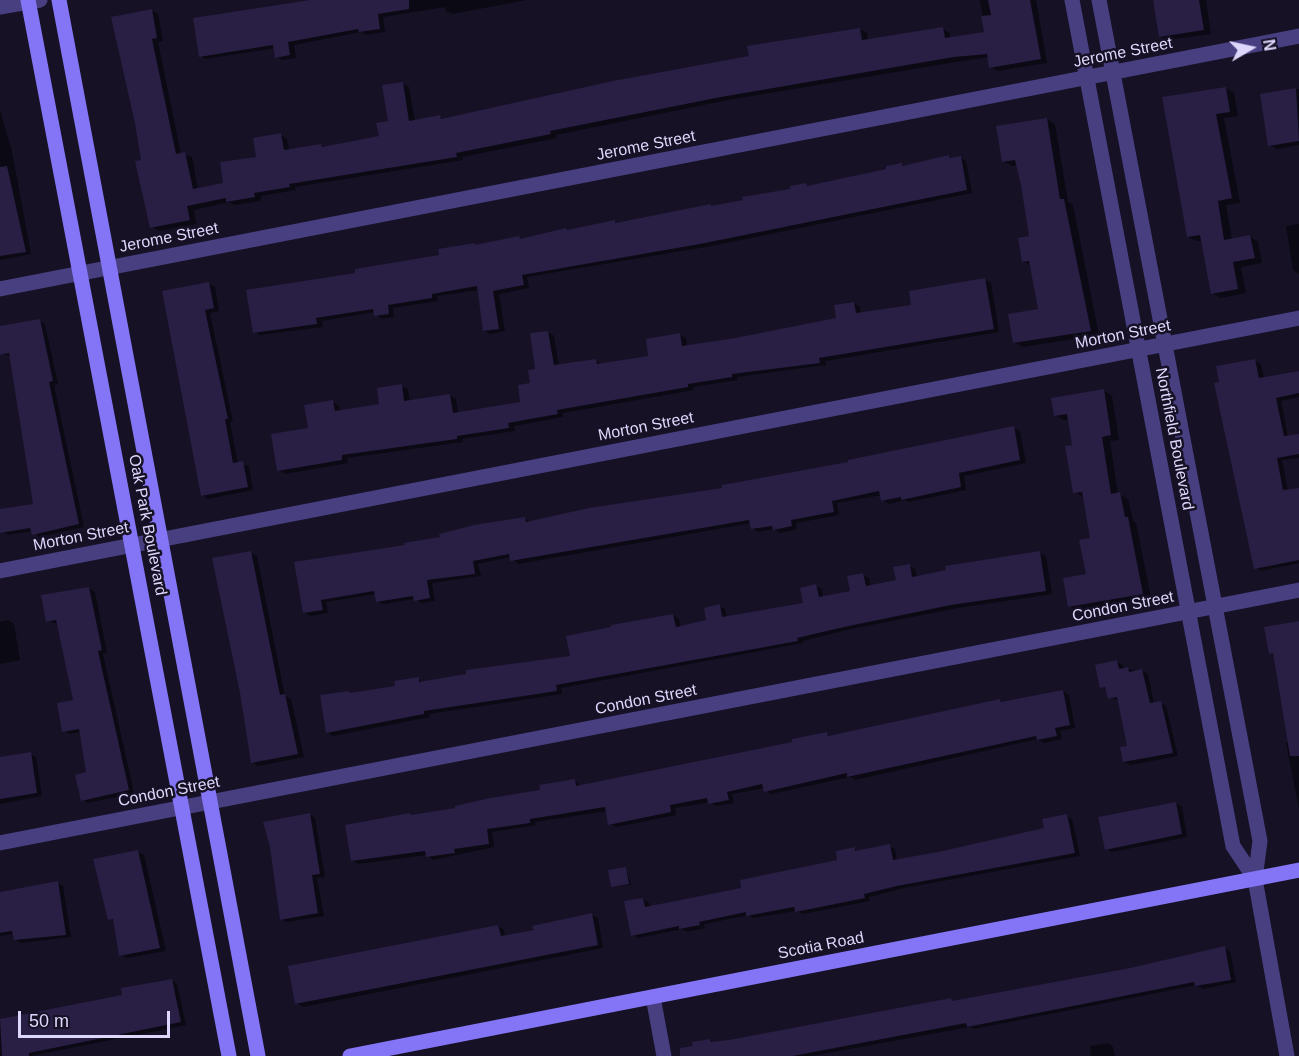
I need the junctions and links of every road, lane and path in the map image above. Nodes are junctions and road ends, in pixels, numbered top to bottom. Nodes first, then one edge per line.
1 (59, 0) edge
2 (1072, 0) edge
3 (1099, 0) edge
4 (33, 1) edge
5 (0, 7) edge
6 (1299, 36) edge
7 (1113, 73) junction
8 (1087, 78) junction
9 (110, 268) junction
10 (81, 274) junction
11 (0, 289) edge
12 (1299, 318) edge
13 (1165, 345) junction
14 (1138, 351) junction
15 (162, 539) junction
16 (133, 545) junction
17 (0, 570) edge
18 (1299, 590) edge
19 (1215, 607) junction
20 (1188, 612) junction
21 (210, 803) junction
22 (182, 808) junction
23 (0, 843) edge
24 (1299, 870) edge
25 (1254, 879) junction
26 (653, 997) junction
27 (229, 1056) edge
28 (258, 1056) edge
29 (350, 1056) edge
30 (664, 1056) edge
31 (1287, 1056) edge

1 - 9 street, Oak Park Boulevard
2 - 8 street, Northfield Boulevard
3 - 7 street, Northfield Boulevard
4 - 5 street
4 - 10 street, Oak Park Boulevard
6 - 7 street, Jerome Street
7 - 8 street, Jerome Street
7 - 13 street, Northfield Boulevard
8 - 9 street, Jerome Street
8 - 14 street, Northfield Boulevard
9 - 10 street, Jerome Street
9 - 15 street, Oak Park Boulevard
10 - 11 street, Jerome Street
10 - 16 street, Oak Park Boulevard
12 - 13 street, Morton Street
13 - 14 street, Morton Street
13 - 19 street, Northfield Boulevard
14 - 15 street, Morton Street
14 - 20 street, Northfield Boulevard
15 - 16 street, Morton Street
15 - 21 street, Oak Park Boulevard
16 - 17 street, Morton Street
16 - 22 street, Oak Park Boulevard
18 - 19 street, Condon Street
19 - 20 street, Condon Street
19 - 25 street, Northfield Boulevard
20 - 21 street, Condon Street
20 - 25 street, Northfield Boulevard
21 - 22 street, Condon Street
21 - 28 street, Oak Park Boulevard
22 - 23 street, Condon Street
22 - 27 street, Oak Park Boulevard
24 - 25 street, Scotia Road
25 - 26 street, Scotia Road
25 - 31 street, Northfield Boulevard
26 - 29 street, Scotia Road
26 - 30 street

